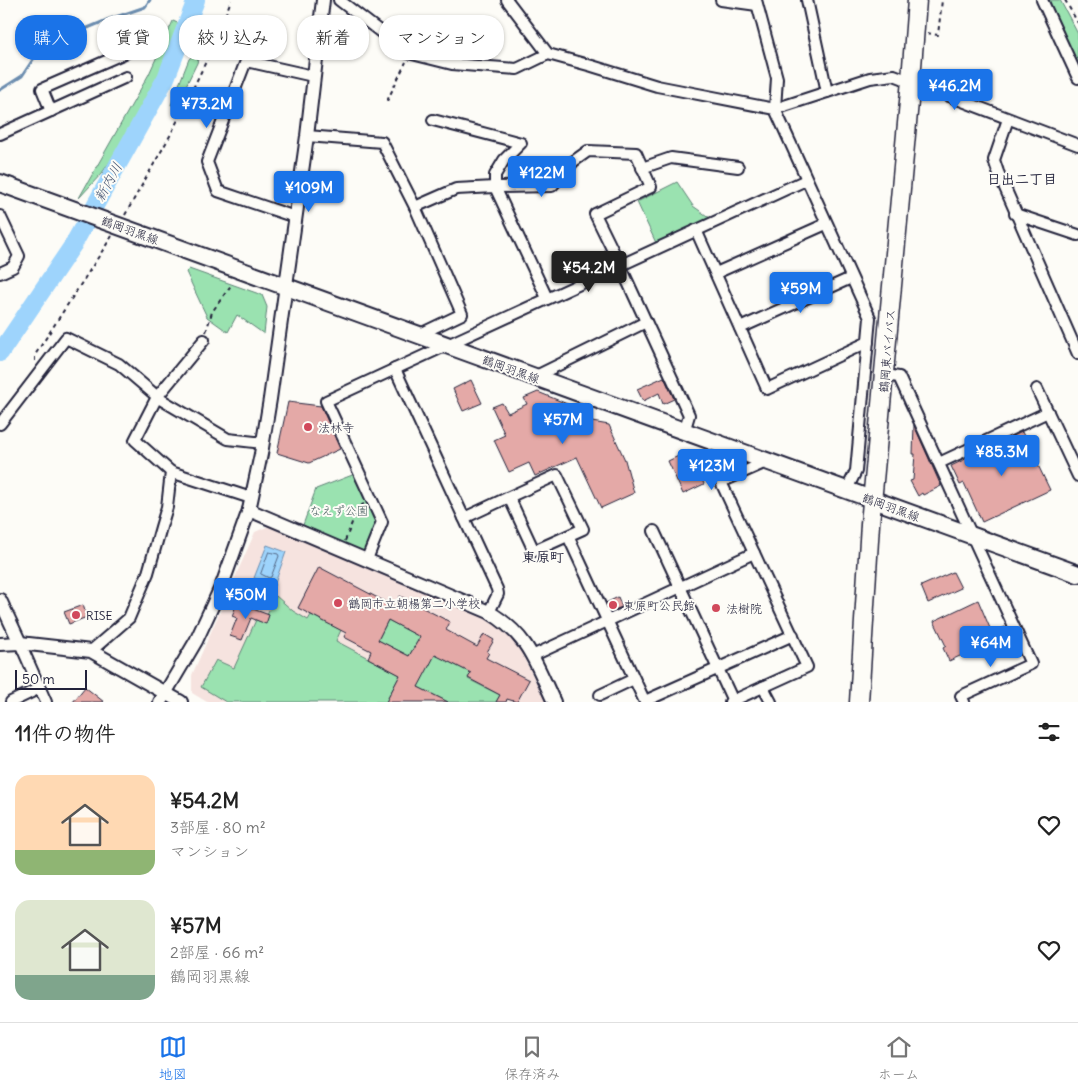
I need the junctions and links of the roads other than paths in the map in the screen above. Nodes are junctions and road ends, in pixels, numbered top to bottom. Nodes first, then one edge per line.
1 (323, 0) edge
2 (339, 0) edge
3 (507, 0) edge
4 (721, 0) edge
5 (807, 0) edge
6 (917, 0) edge
7 (1042, 0) edge
8 (757, 2) edge
9 (548, 54) junction
10 (109, 60) edge
11 (313, 76) junction
12 (126, 77) dead end
13 (1078, 78) edge
14 (911, 80) junction
15 (827, 92) junction
16 (775, 110) junction
17 (51, 111) junction
18 (1008, 119) junction
19 (433, 120) dead end
20 (0, 134) edge
21 (307, 136) junction
22 (1078, 145) edge
23 (738, 167) dead end
24 (642, 168) junction
25 (806, 180) junction
26 (0, 183) edge
27 (495, 187) junction
28 (415, 207) junction
29 (1015, 214) junction
30 (0, 216) edge
31 (295, 217) junction
32 (826, 224) junction
33 (696, 230) junction
34 (1078, 236) edge
35 (620, 265) junction
36 (0, 273) edge
37 (716, 274) junction
38 (851, 278) junction
39 (285, 286) junction
40 (547, 298) junction
41 (646, 322) junction
42 (740, 328) junction
43 (418, 334) junction
44 (204, 340) road end
45 (868, 342) junction
46 (447, 345) junction
47 (1077, 350) edge
48 (395, 369) junction
49 (884, 375) junction
50 (534, 377) junction
51 (1038, 389) dead end
52 (157, 397) junction
53 (1048, 412) junction
54 (0, 424) edge
55 (684, 432) junction
56 (263, 443) junction
57 (766, 462) junction
58 (938, 463) junction
59 (171, 472) junction
60 (1078, 476) edge
61 (846, 491) junction
62 (509, 497) junction
63 (873, 501) junction
64 (250, 504) junction
65 (464, 518) junction
66 (654, 531) dead end
67 (568, 536) junction
68 (972, 537) junction
69 (754, 553) junction
70 (367, 559) junction
71 (1078, 574) edge
72 (680, 587) junction
73 (0, 600) edge
74 (489, 612) junction
75 (608, 621) junction
76 (792, 635) junction
77 (20, 643) junction
78 (0, 644) edge
79 (91, 651) junction
80 (532, 656) junction
81 (718, 668) junction
82 (634, 679) junction
83 (764, 687) junction
84 (40, 688) junction
85 (600, 695) dead end
86 (163, 698) edge
87 (732, 701) edge
88 (11, 702) edge
89 (46, 702) edge
90 (181, 702) edge
91 (554, 702) edge
92 (645, 702) edge
93 (770, 702) edge
94 (859, 702) edge
95 (964, 702) edge

1 - 11 street
2 - 9 street
3 - 9 street
4 - 8 street
5 - 15 street
6 - 14 highway, 鶴岡東バイパス
7 - 13 street
8 - 16 street
9 - 16 street
10 - 17 street
11 - 21 street
11 - 31 street
12 - 17 street
14 - 15 street
14 - 18 street
14 - 49 highway, 鶴岡東バイパス
15 - 16 street
16 - 25 street
17 - 20 street
18 - 22 street
18 - 29 street
19 - 27 street
21 - 28 street
21 - 31 street
23 - 24 street
24 - 27 street
24 - 35 street
25 - 32 street
25 - 33 street
26 - 39 main road, 鶴岡羽黒線
27 - 28 street
27 - 40 street
28 - 43 street
29 - 34 street
29 - 47 street
30 - 36 street
31 - 39 street
32 - 37 street
32 - 38 street
33 - 35 street
33 - 37 street
35 - 40 street
35 - 41 street
37 - 42 street
38 - 42 street
38 - 45 street
39 - 43 main road, 鶴岡羽黒線
39 - 56 street
40 - 46 street
41 - 50 street
41 - 55 street
42 - 45 street
43 - 46 main road, 鶴岡羽黒線
44 - 52 street
45 - 61 street
46 - 48 street
46 - 50 main road, 鶴岡羽黒線
48 - 65 street
48 - 70 street
49 - 58 street
49 - 63 highway, 鶴岡東バイパス
50 - 55 main road, 鶴岡羽黒線
51 - 53 street
52 - 54 street
52 - 56 street
52 - 59 street
53 - 58 street
53 - 60 street
55 - 57 main road, 鶴岡羽黒線
56 - 64 street
57 - 61 main road, 鶴岡羽黒線
57 - 69 street
58 - 68 street
59 - 64 street
59 - 79 street
61 - 63 main road, 鶴岡羽黒線
62 - 65 street
62 - 67 street
62 - 67 street
63 - 68 main road, 鶴岡羽黒線
63 - 94 highway, 鶴岡東バイパス
64 - 70 street
64 - 86 street
65 - 74 street
66 - 72 street
67 - 75 street
68 - 71 main road, 鶴岡羽黒線
68 - 95 street
69 - 72 street
69 - 76 street
70 - 74 street
72 - 75 street
72 - 81 street
73 - 77 street
74 - 80 street
75 - 80 street
75 - 82 street
76 - 81 street
76 - 83 street
77 - 78 street
77 - 79 street
77 - 84 street
79 - 86 street
80 - 91 street
81 - 87 street
81 - 92 street
82 - 85 street
82 - 92 street
83 - 87 street
83 - 93 street
84 - 88 street
84 - 89 street
86 - 90 street

